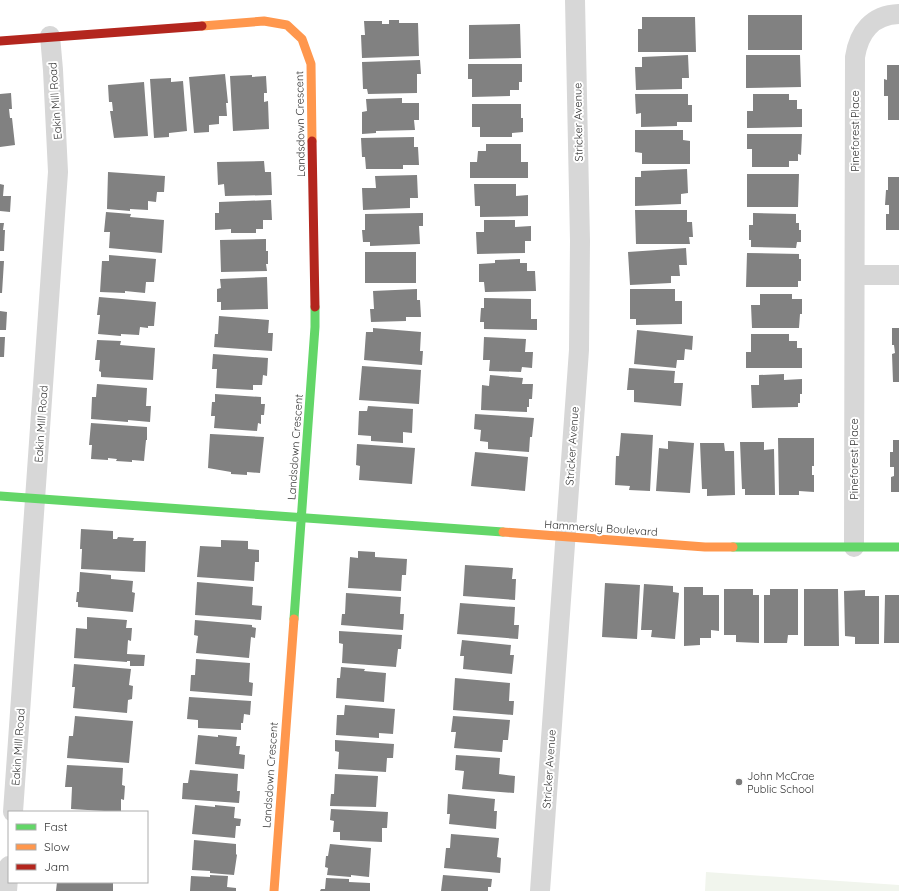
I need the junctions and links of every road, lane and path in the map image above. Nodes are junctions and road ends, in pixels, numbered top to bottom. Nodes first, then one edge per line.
1 (575, 0) edge
2 (899, 14) edge
3 (50, 36) junction
4 (0, 40) edge
5 (855, 275) junction
6 (899, 275) edge
7 (0, 496) edge
8 (36, 498) junction
9 (302, 518) junction
10 (566, 537) junction
11 (854, 547) junction
12 (899, 547) edge
13 (13, 811) edge
14 (8, 878) edge
15 (7, 891) edge
16 (274, 891) edge
17 (540, 891) edge

1 - 10 street, Stricker Avenue
2 - 5 street, Pineforest Place
3 - 4 street, Landsdown Crescent
3 - 8 street, Eakin Mill Road
3 - 9 street, Landsdown Crescent
5 - 6 street
5 - 11 street, Pineforest Place
7 - 8 street
8 - 9 street
8 - 13 street, Eakin Mill Road
9 - 10 street, Hammersly Boulevard
9 - 16 street, Landsdown Crescent
10 - 11 street, Hammersly Boulevard
10 - 17 street, Stricker Avenue
11 - 12 street, Hammersly Boulevard
14 - 15 street

